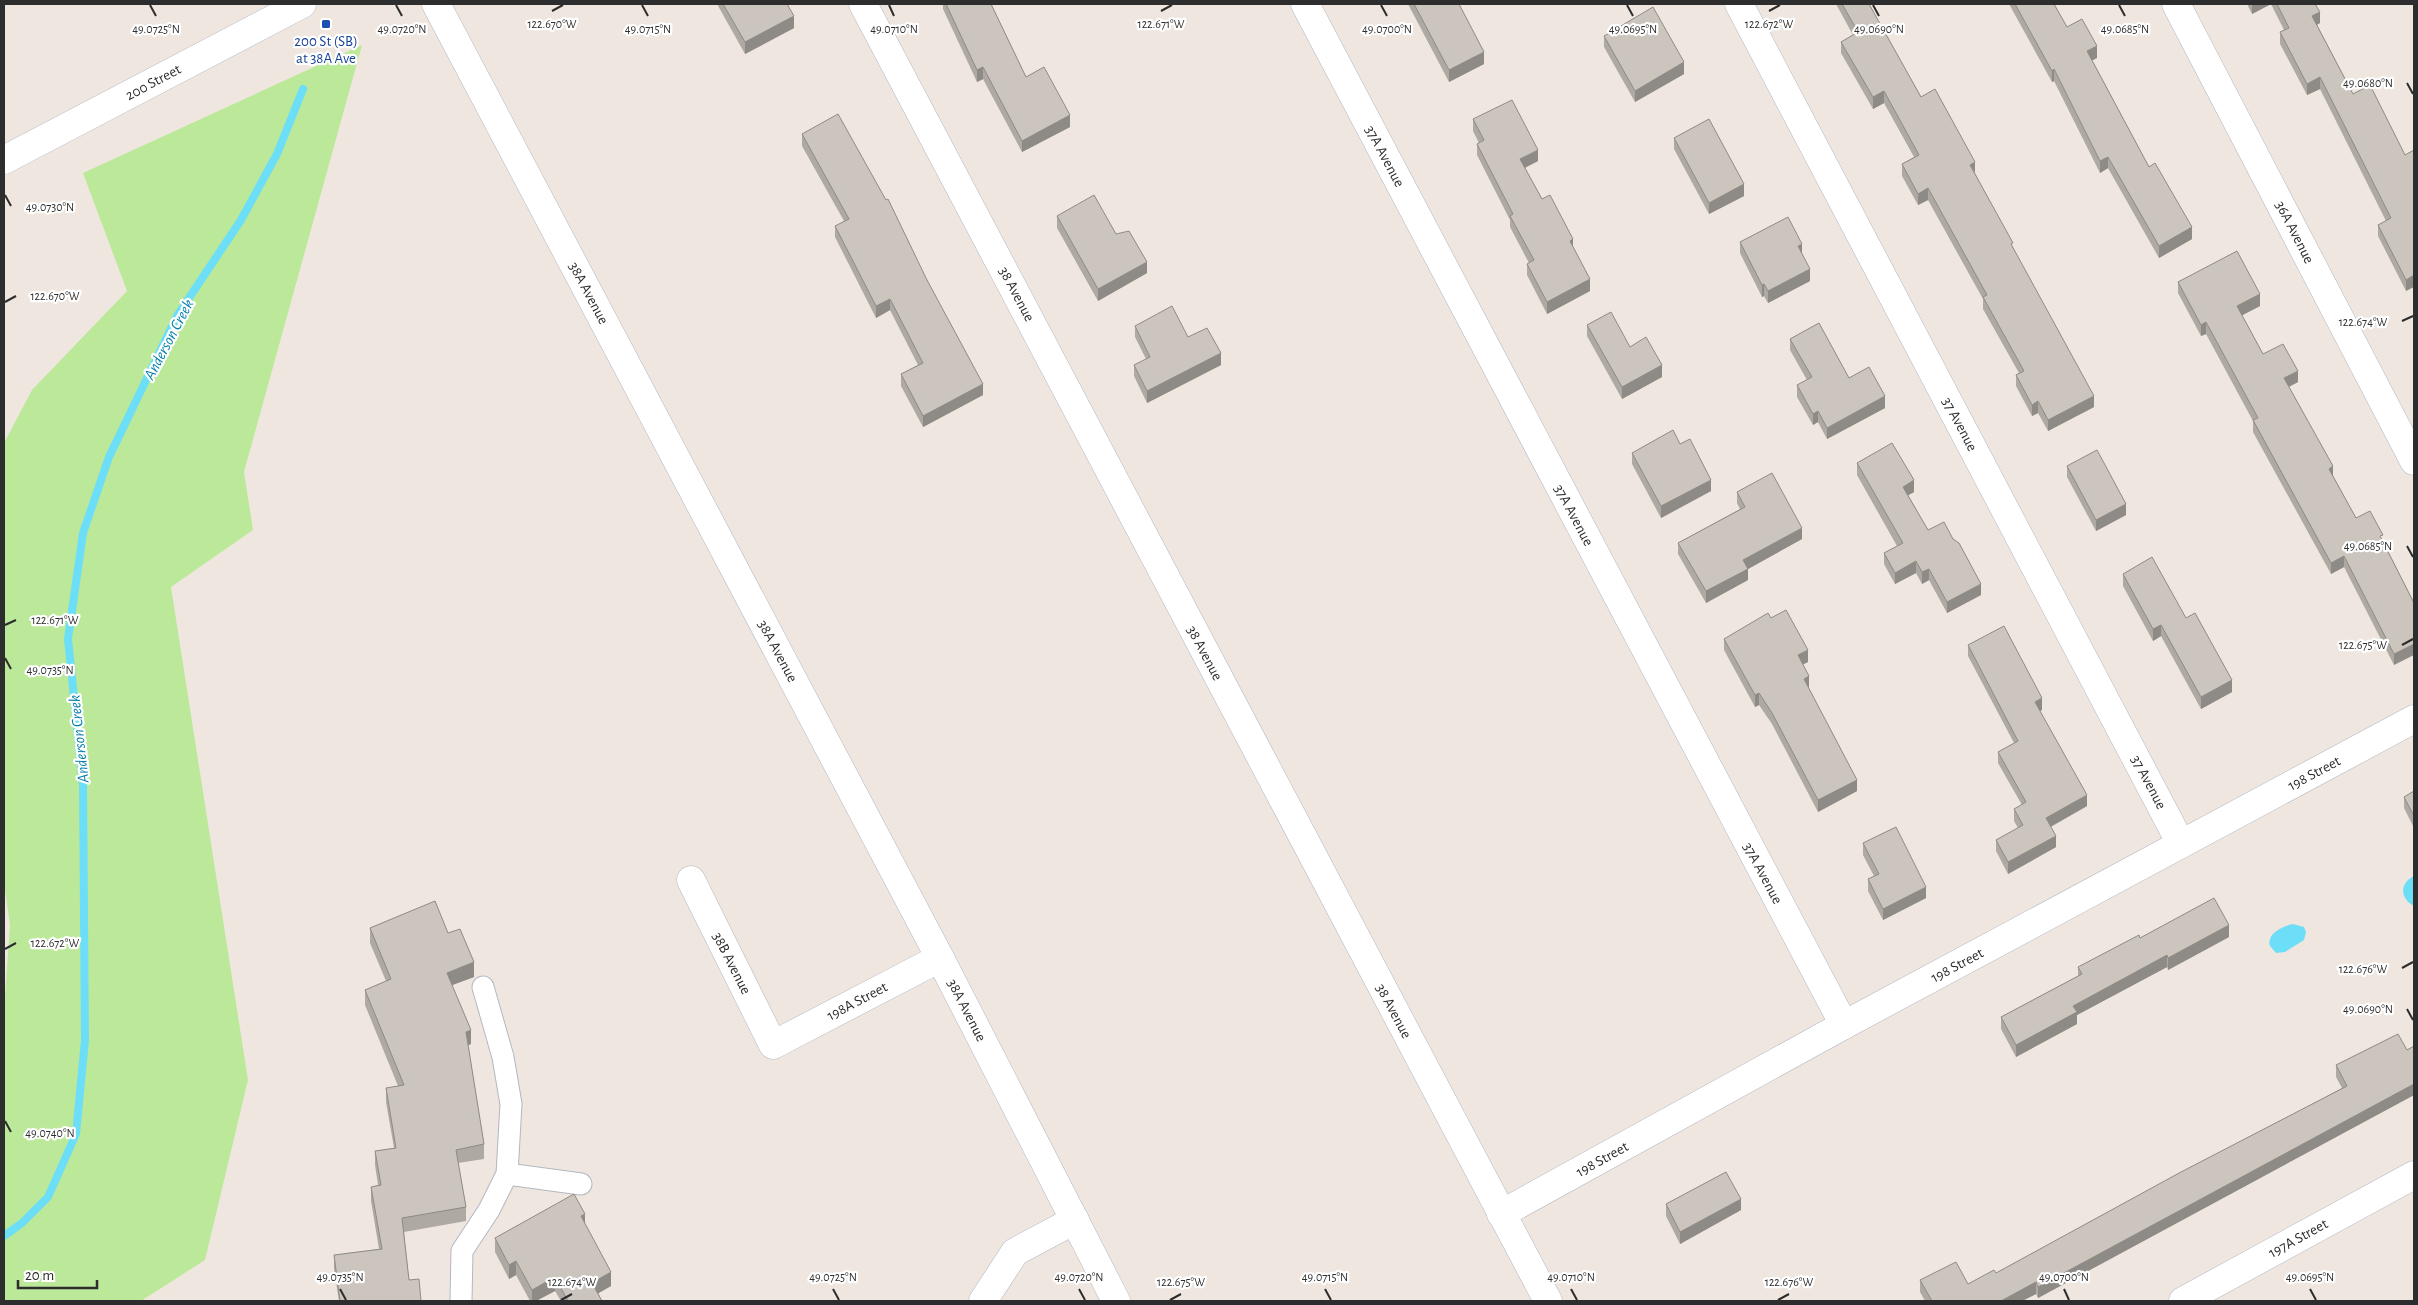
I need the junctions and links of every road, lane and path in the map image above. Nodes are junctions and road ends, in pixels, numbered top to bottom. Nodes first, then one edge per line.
1 (302, 4) edge
2 (436, 4) edge
3 (863, 4) edge
4 (1305, 4) edge
5 (1739, 4) edge
6 (2176, 4) edge
7 (4, 160) edge
8 (2414, 462) edge
9 (2414, 719) edge
10 (2181, 844) junction
11 (691, 880) dead end
12 (940, 958) junction
13 (483, 987) dead end
14 (1844, 1026) junction
15 (773, 1045) joint
16 (507, 1174) junction
17 (2414, 1174) edge
18 (581, 1184) dead end
19 (1501, 1214) junction
20 (1076, 1220) junction
21 (461, 1301) edge
22 (983, 1301) edge
23 (1116, 1301) edge
24 (1548, 1301) edge
25 (2183, 1301) edge

1 - 7 street, 200 Street
2 - 12 street, 38A Avenue
3 - 19 street, 38 Avenue
4 - 14 street, 37A Avenue
5 - 10 street, 37 Avenue
6 - 8 street, 36A Avenue
9 - 10 street, 198 Street
10 - 14 street, 198 Street
11 - 15 street, 38B Avenue
12 - 15 street, 198A Street
12 - 20 street, 38A Avenue
13 - 16 street
14 - 19 street, 198 Street
16 - 18 street
16 - 21 street
17 - 25 street, 197A Street
19 - 24 street, 38 Avenue
20 - 22 street
20 - 23 street, 38A Avenue

